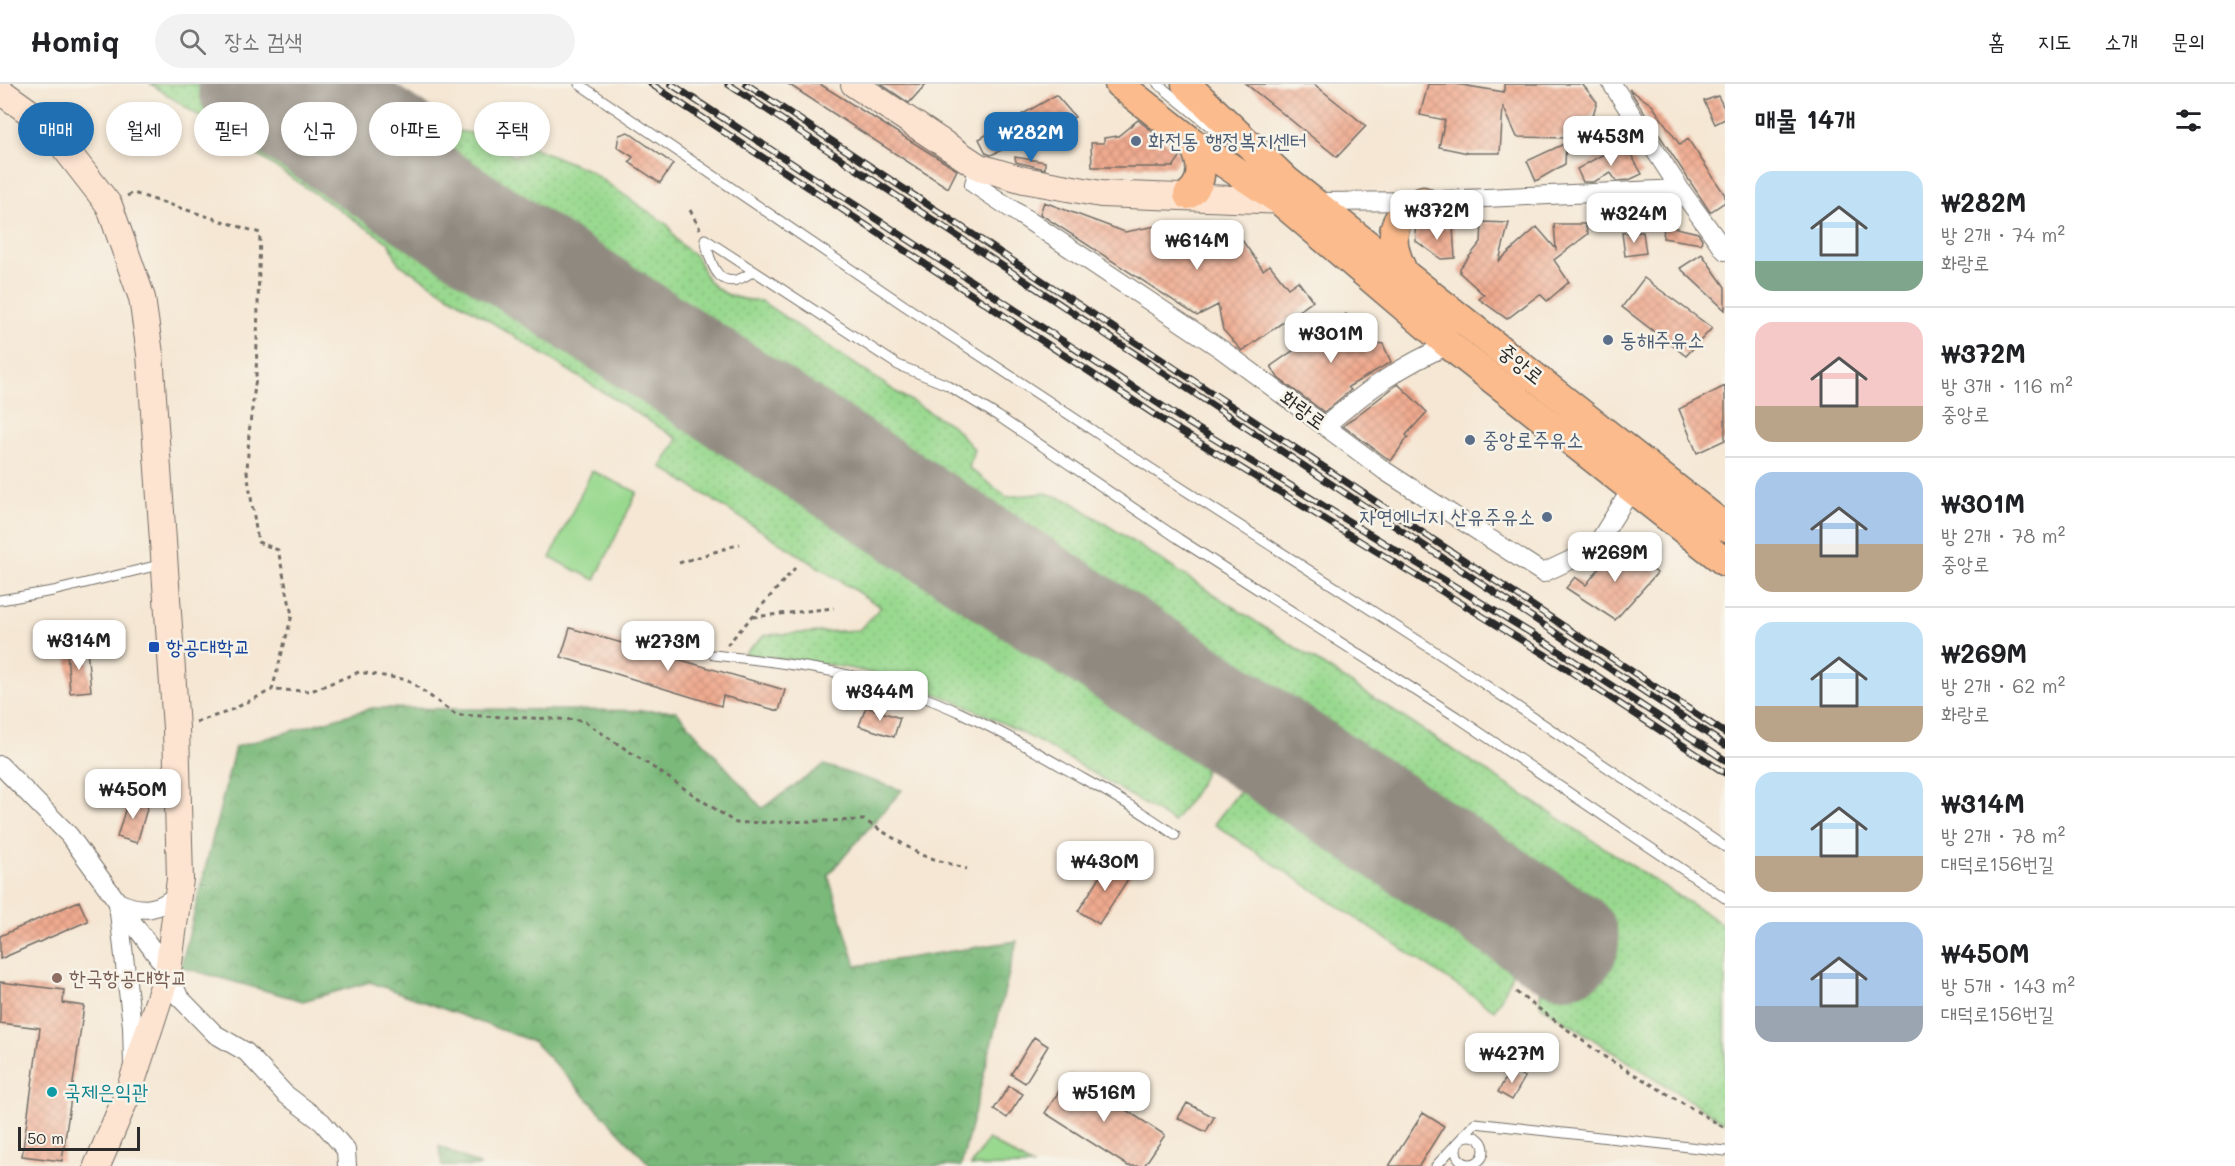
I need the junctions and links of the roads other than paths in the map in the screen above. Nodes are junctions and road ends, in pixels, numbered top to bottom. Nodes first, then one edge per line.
1 (579, 84) edge
2 (854, 84) edge
3 (1119, 84) edge
4 (1158, 84) edge
5 (1612, 84) edge
6 (1188, 85) edge
7 (0, 91) edge
8 (1226, 139) dead end
9 (1191, 141) junction
10 (1235, 146) dead end
11 (979, 168) junction
12 (1680, 189) junction
13 (1283, 191) junction
14 (1188, 195) junction
15 (1423, 201) junction
16 (1317, 202) junction
17 (1725, 252) edge
18 (1402, 269) junction
19 (753, 271) junction
20 (1449, 345) junction
21 (1325, 426) junction
22 (1632, 488) junction
23 (1725, 527) edge
24 (1725, 562) edge
25 (163, 564) junction
26 (0, 600) edge
27 (716, 656) road end
28 (0, 765) edge
29 (1175, 835) dead end
30 (1725, 847) edge
31 (178, 894) junction
32 (1725, 898) edge
33 (118, 902) junction
34 (168, 971) junction
35 (133, 1078) junction
36 (1725, 1151) edge
37 (97, 1166) edge
38 (347, 1166) edge
39 (1436, 1166) edge

1 - 30 lane
2 - 11 street
3 - 9 main road, 중앙로
4 - 8 lane
5 - 12 street
6 - 13 main road, 중앙로
7 - 25 street
9 - 13 main road, 중앙로
9 - 14 main road
10 - 13 lane
11 - 14 street
11 - 21 street, 화랑로
12 - 15 street
12 - 17 street
13 - 14 street
13 - 16 main road, 중앙로
13 - 20 main road, 중앙로
15 - 16 street
15 - 18 main road
16 - 18 main road, 중앙로
18 - 23 main road, 중앙로
19 - 19 lane
19 - 32 lane
20 - 21 street
20 - 22 main road, 중앙로
21 - 22 street, 화랑로
22 - 24 main road, 중앙로
25 - 26 lane
25 - 31 street
27 - 29 lane
28 - 33 street
31 - 33 street
31 - 34 street
33 - 34 street
33 - 35 street
34 - 35 street
34 - 38 street
35 - 37 street
36 - 39 lane

